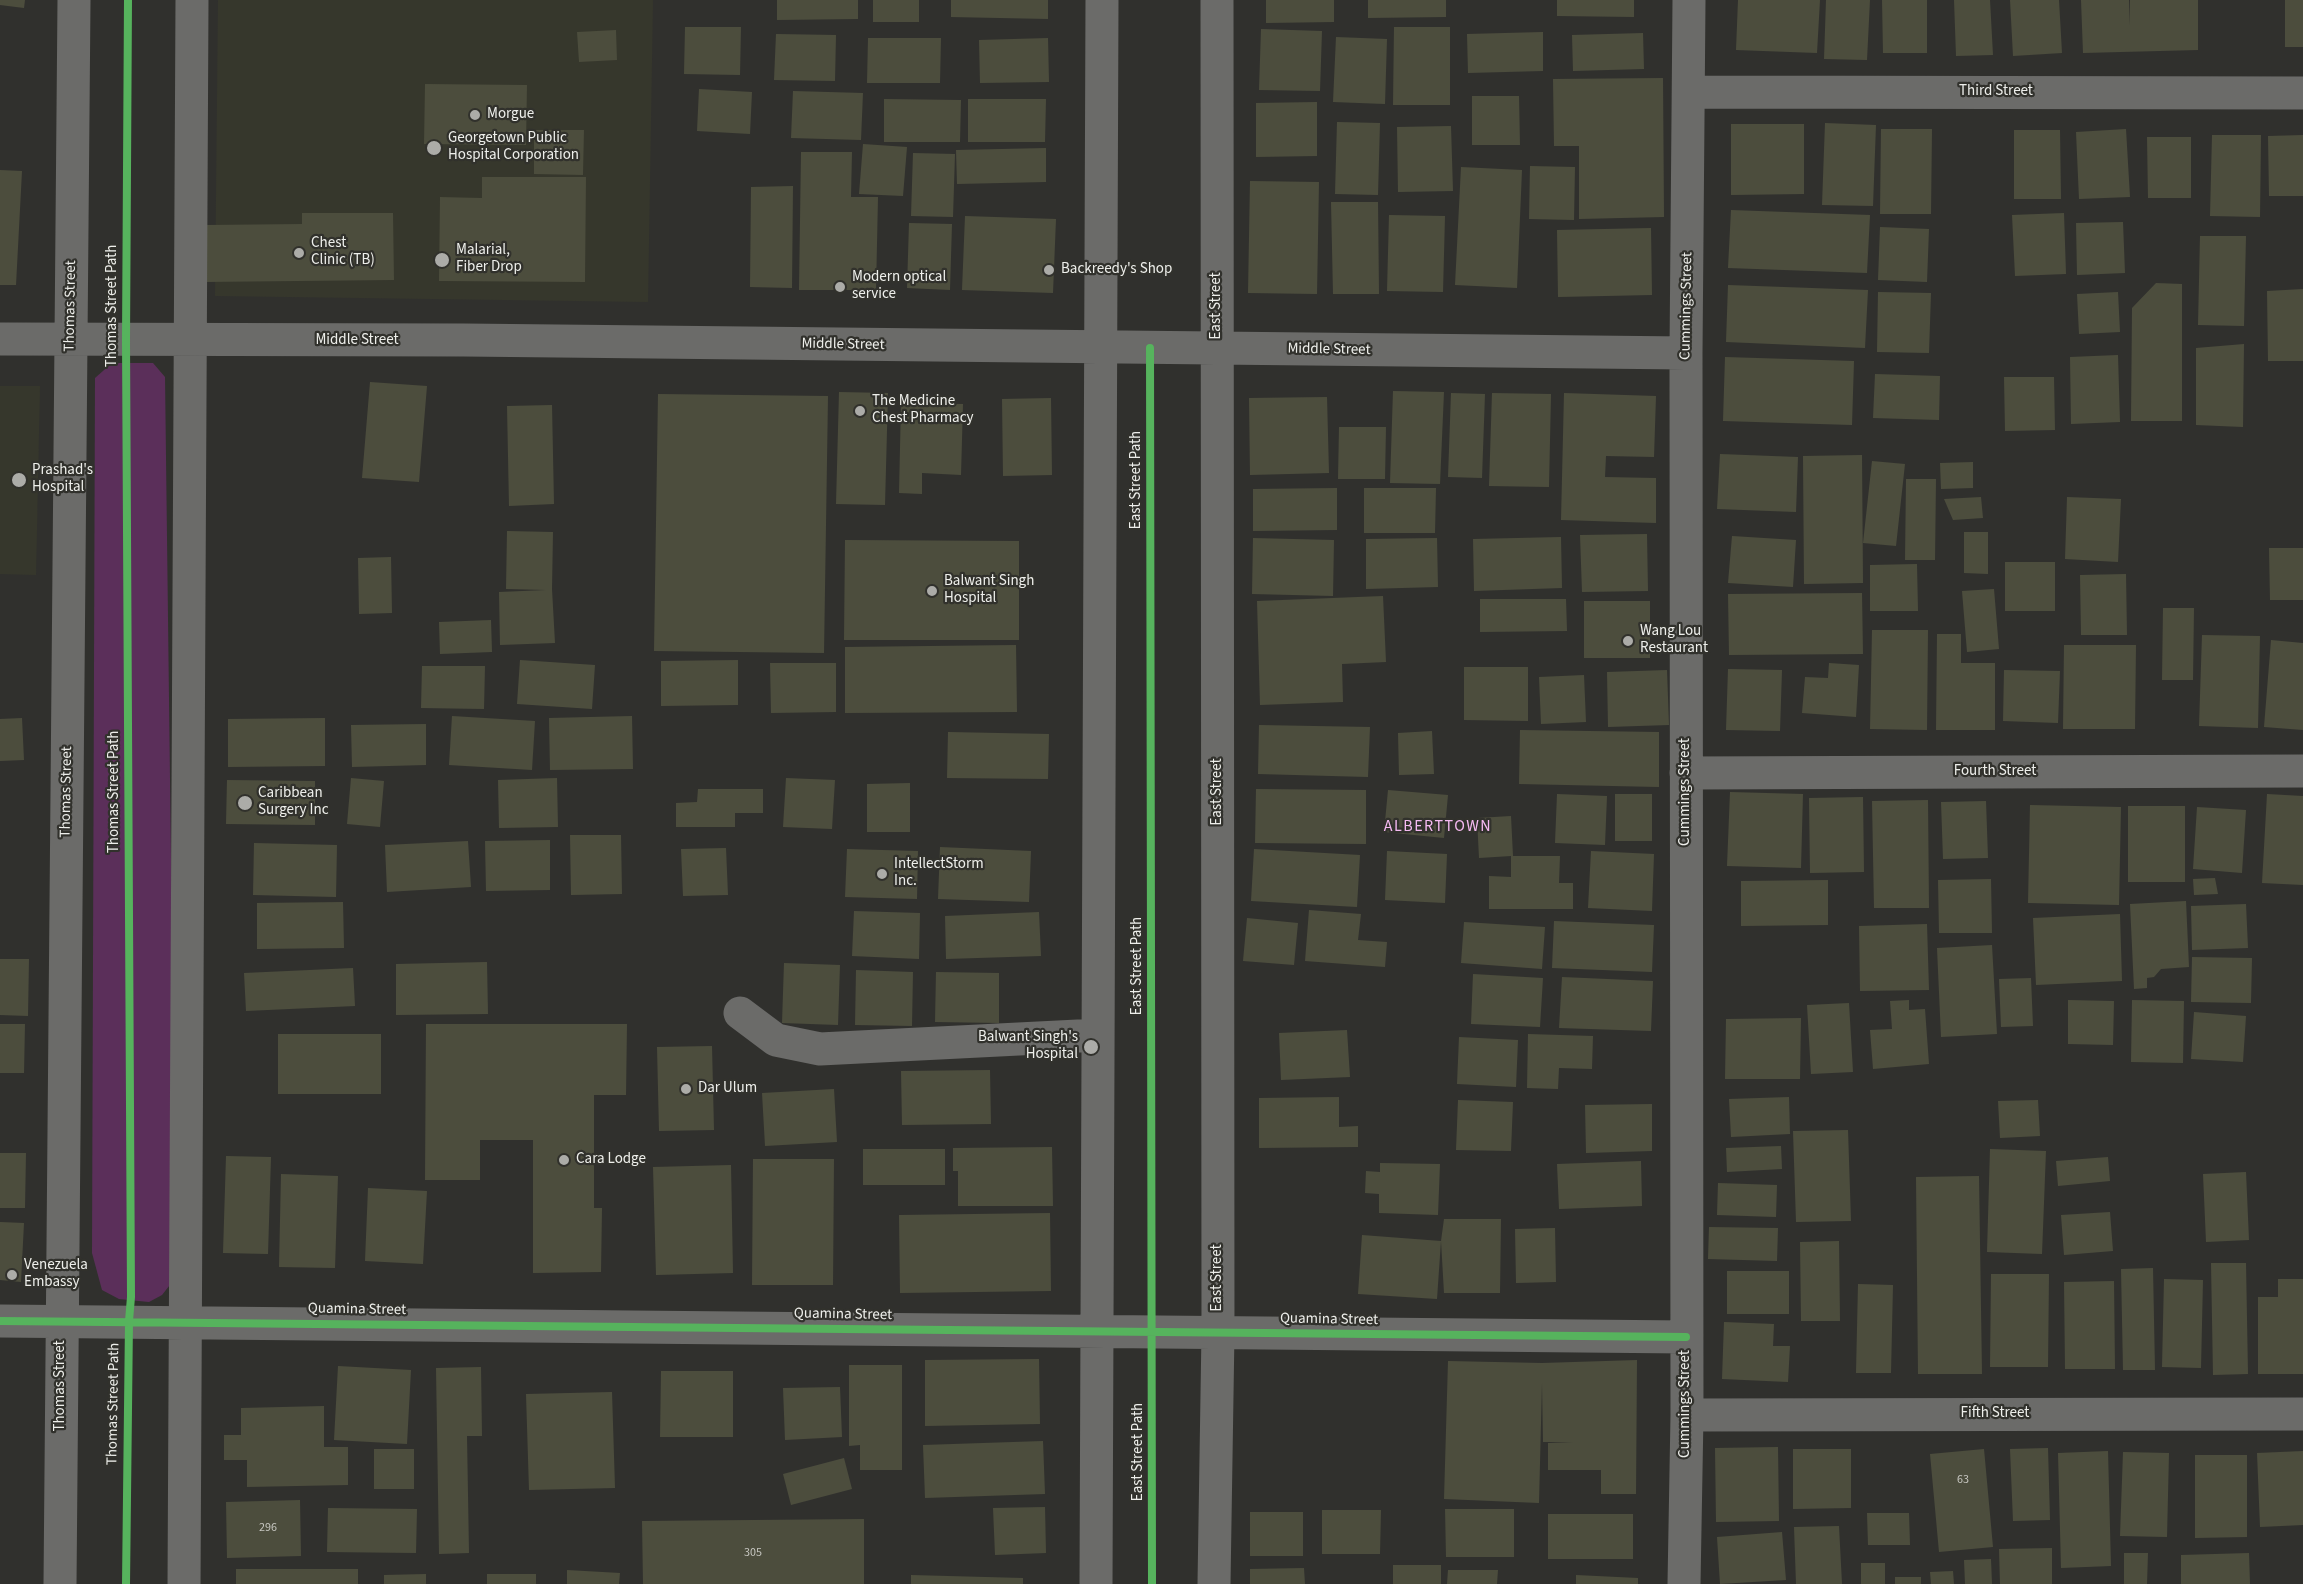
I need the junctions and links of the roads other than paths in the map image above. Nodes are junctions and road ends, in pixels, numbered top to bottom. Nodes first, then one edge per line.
1 (74, 0) edge
2 (192, 0) edge
3 (1102, 0) edge
4 (1217, 0) edge
5 (1689, 0) edge
6 (1689, 92) junction
7 (2303, 93) edge
8 (0, 339) edge
9 (71, 339) junction
10 (190, 341) junction
11 (1100, 348) junction
12 (1217, 349) junction
13 (1686, 353) junction
14 (2303, 771) edge
15 (1686, 773) junction
16 (740, 1013) dead end
17 (1098, 1035) junction
18 (0, 1321) edge
19 (62, 1321) junction
20 (185, 1322) junction
21 (1097, 1331) junction
22 (1218, 1332) junction
23 (1686, 1337) junction
24 (2303, 1414) edge
25 (1686, 1415) junction
26 (60, 1584) edge
27 (184, 1584) edge
28 (1096, 1584) edge
29 (1214, 1584) edge
30 (1684, 1584) edge

1 - 9 street, Thomas Street
2 - 10 street
3 - 11 street
4 - 12 street, East Street
5 - 6 street, Cummings Street
6 - 7 street, Third Street
6 - 13 street, Cummings Street
8 - 9 street, Middle Street
9 - 10 street, Middle Street
9 - 19 street, Thomas Street
10 - 11 street, Middle Street
10 - 20 street
11 - 12 street, Middle Street
11 - 17 street
12 - 13 street, Middle Street
12 - 22 street, East Street
13 - 15 street, Cummings Street
14 - 15 street, Fourth Street
15 - 23 street, Cummings Street
16 - 17 street
17 - 21 street
18 - 19 street, Quamina Street
19 - 20 street, Quamina Street
19 - 26 street, Thomas Street
20 - 21 street, Quamina Street
20 - 27 street
21 - 22 street, Quamina Street
21 - 28 street
22 - 23 street, Quamina Street
22 - 29 street, East Street
23 - 25 street, Cummings Street
24 - 25 street, Fifth Street
25 - 30 street, Cummings Street

